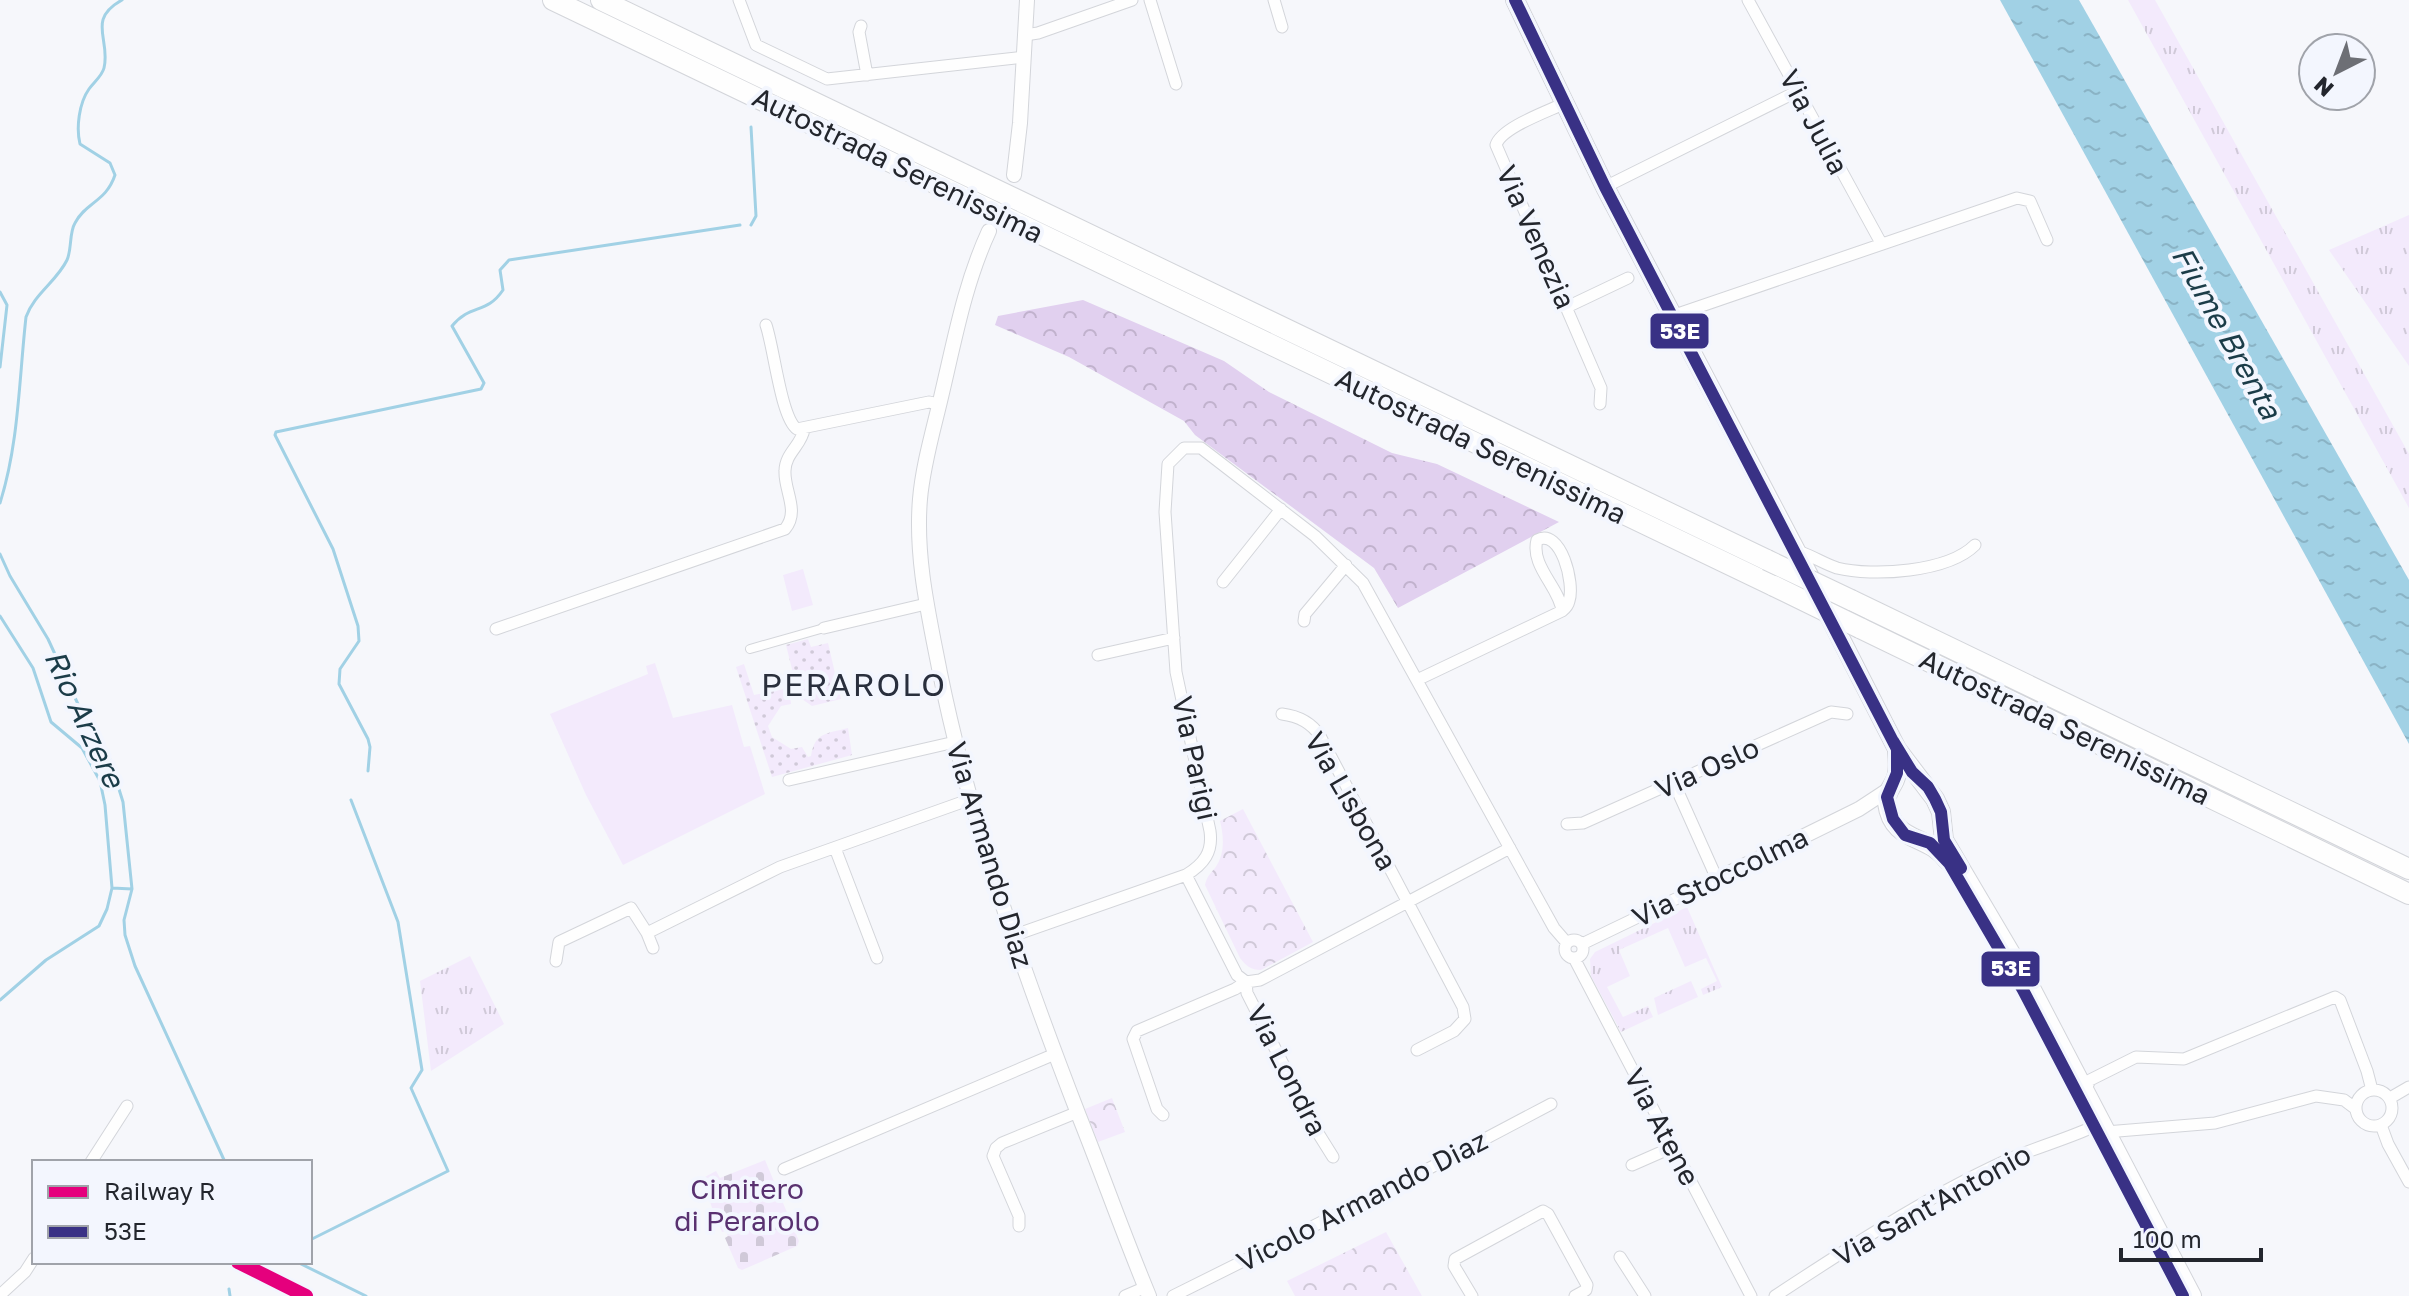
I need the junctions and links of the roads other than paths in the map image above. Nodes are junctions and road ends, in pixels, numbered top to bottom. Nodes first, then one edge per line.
1 (553, 0) edge
2 (601, 0) edge
3 (739, 0) edge
4 (1027, 0) edge
5 (1132, 0) edge
6 (1150, 0) edge
7 (1274, 0) edge
8 (1515, 0) edge
9 (1748, 0) edge
10 (861, 26) dead end
11 (1282, 27) dead end
12 (1025, 35) junction
13 (1024, 57) junction
14 (867, 75) junction
15 (1176, 84) dead end
16 (1798, 91) junction
17 (1563, 104) junction
18 (1014, 175) dead end
19 (1605, 187) junction
20 (989, 231) dead end
21 (2047, 240) dead end
22 (1881, 243) junction
23 (1628, 278) dead end
24 (1567, 307) junction
25 (1672, 316) junction
26 (766, 325) dead end
27 (939, 404) junction
28 (1600, 404) dead end
29 (804, 429) junction
30 (1180, 450) joint
31 (1281, 509) junction
32 (1975, 545) dead end
33 (1798, 555) junction
34 (1346, 565) junction
35 (1223, 582) dead end
36 (926, 604) junction
37 (1562, 611) junction
38 (1304, 621) dead end
39 (824, 628) joint
40 (496, 629) dead end
41 (1174, 638) junction
42 (750, 649) dead end
43 (1098, 655) dead end
44 (1417, 680) junction
45 (1282, 714) dead end
46 (1847, 714) dead end
47 (955, 742) junction
48 (1897, 749) junction
49 (789, 780) dead end
50 (1921, 781) junction
51 (1674, 783) junction
52 (1892, 786) junction
53 (971, 799) junction
54 (1859, 809) junction
55 (1893, 819) junction
56 (1941, 823) junction
57 (1567, 824) dead end
58 (1922, 840) junction
59 (835, 848) junction
60 (1510, 848) junction
61 (2409, 869) edge
62 (1186, 875) junction
63 (1717, 879) junction
64 (2409, 894) edge
65 (1408, 902) junction
66 (647, 933) junction
67 (1012, 936) junction
68 (1567, 943) junction
69 (1582, 944) junction
70 (653, 948) dead end
71 (877, 958) dead end
72 (1574, 958) junction
73 (556, 961) dead end
74 (1246, 982) junction
75 (1417, 1050) dead end
76 (1055, 1054) junction
77 (2409, 1087) edge
78 (2372, 1090) junction
79 (2085, 1091) junction
80 (2390, 1098) junction
81 (1551, 1104) dead end
82 (127, 1106) dead end
83 (2356, 1109) junction
84 (1078, 1112) junction
85 (1163, 1115) dead end
86 (2381, 1125) junction
87 (2101, 1129) junction
88 (1673, 1147) junction
89 (1333, 1157) dead end
90 (92, 1160) edge
91 (1632, 1165) dead end
92 (784, 1169) dead end
93 (2409, 1182) edge
94 (1019, 1226) dead end
95 (1620, 1257) dead end
96 (32, 1261) edge
97 (1147, 1292) edge
98 (0, 1295) edge
99 (1125, 1296) edge
100 (1173, 1296) edge
101 (1472, 1296) edge
102 (1575, 1296) edge
103 (1645, 1296) edge
104 (1751, 1296) edge
105 (1775, 1296) edge
106 (2183, 1296) edge
107 (2192, 1296) edge

1 - 64 highway, Autostrada Serenissima, bridge
2 - 61 highway, Autostrada Serenissima, bridge
3 - 14 street
4 - 12 street
5 - 12 street
6 - 15 street
7 - 11 street
8 - 17 main road
9 - 16 street, Via Julia
10 - 14 street
12 - 13 street
13 - 14 street
13 - 18 street
16 - 19 street
16 - 22 street, Via Julia
17 - 19 main road
17 - 24 street, Via Venezia
19 - 25 main road
20 - 27 street, Via Armando Diaz
21 - 22 street
22 - 25 street
23 - 24 street
24 - 28 street, Via Venezia
25 - 33 main road
26 - 29 street
27 - 29 street
27 - 36 street, Via Armando Diaz
29 - 40 street
30 - 31 street, Via Atene
30 - 41 street, Via Parigi
31 - 34 street, Via Atene
31 - 35 street
32 - 33 street
33 - 48 main road
34 - 38 street
34 - 44 street, Via Atene
36 - 39 street
36 - 47 street, Via Armando Diaz
37 - 37 street
37 - 44 street
39 - 42 street
41 - 43 street
41 - 62 street, Via Parigi
44 - 60 street, Via Atene
45 - 65 street, Via Lisbona
46 - 51 street, Via Oslo
47 - 49 street
47 - 53 street, Via Armando Diaz
48 - 50 main road
48 - 52 main road
50 - 52 main road
50 - 56 main road
51 - 57 street, Via Oslo
51 - 63 street
52 - 54 street, Via Stoccolma
52 - 55 main road
53 - 59 street
53 - 67 street, Via Armando Diaz
54 - 55 street
54 - 63 street, Via Stoccolma
55 - 58 main road
56 - 58 main road
56 - 79 main road
58 - 87 main road
59 - 66 street
59 - 71 street
60 - 65 street, Via Lisbona
60 - 68 street, Via Atene
62 - 67 street
62 - 74 street, Via Londra
63 - 69 street, Via Stoccolma
65 - 74 street, Via Lisbona
65 - 75 street, Via Lisbona
66 - 70 street
66 - 73 street
67 - 76 street, Via Armando Diaz
68 - 69 street
68 - 72 street, Via Atene
69 - 72 street
72 - 88 street, Via Atene
74 - 85 street, Via Londra
74 - 89 street, Via Londra
76 - 84 street, Via Armando Diaz
76 - 92 street
77 - 80 street
78 - 79 street
78 - 80 street
78 - 83 street
79 - 87 main road
80 - 86 street
81 - 100 street, Vicolo Armando Diaz
82 - 90 street
83 - 86 street
83 - 87 street, Via Sant'Antonio
84 - 94 street
84 - 97 street, Via Armando Diaz
86 - 93 street
87 - 105 street, Via Sant'Antonio
87 - 106 main road
87 - 107 main road
88 - 91 street
88 - 104 street, Via Atene
95 - 103 street
96 - 98 street
97 - 99 street
101 - 102 street

